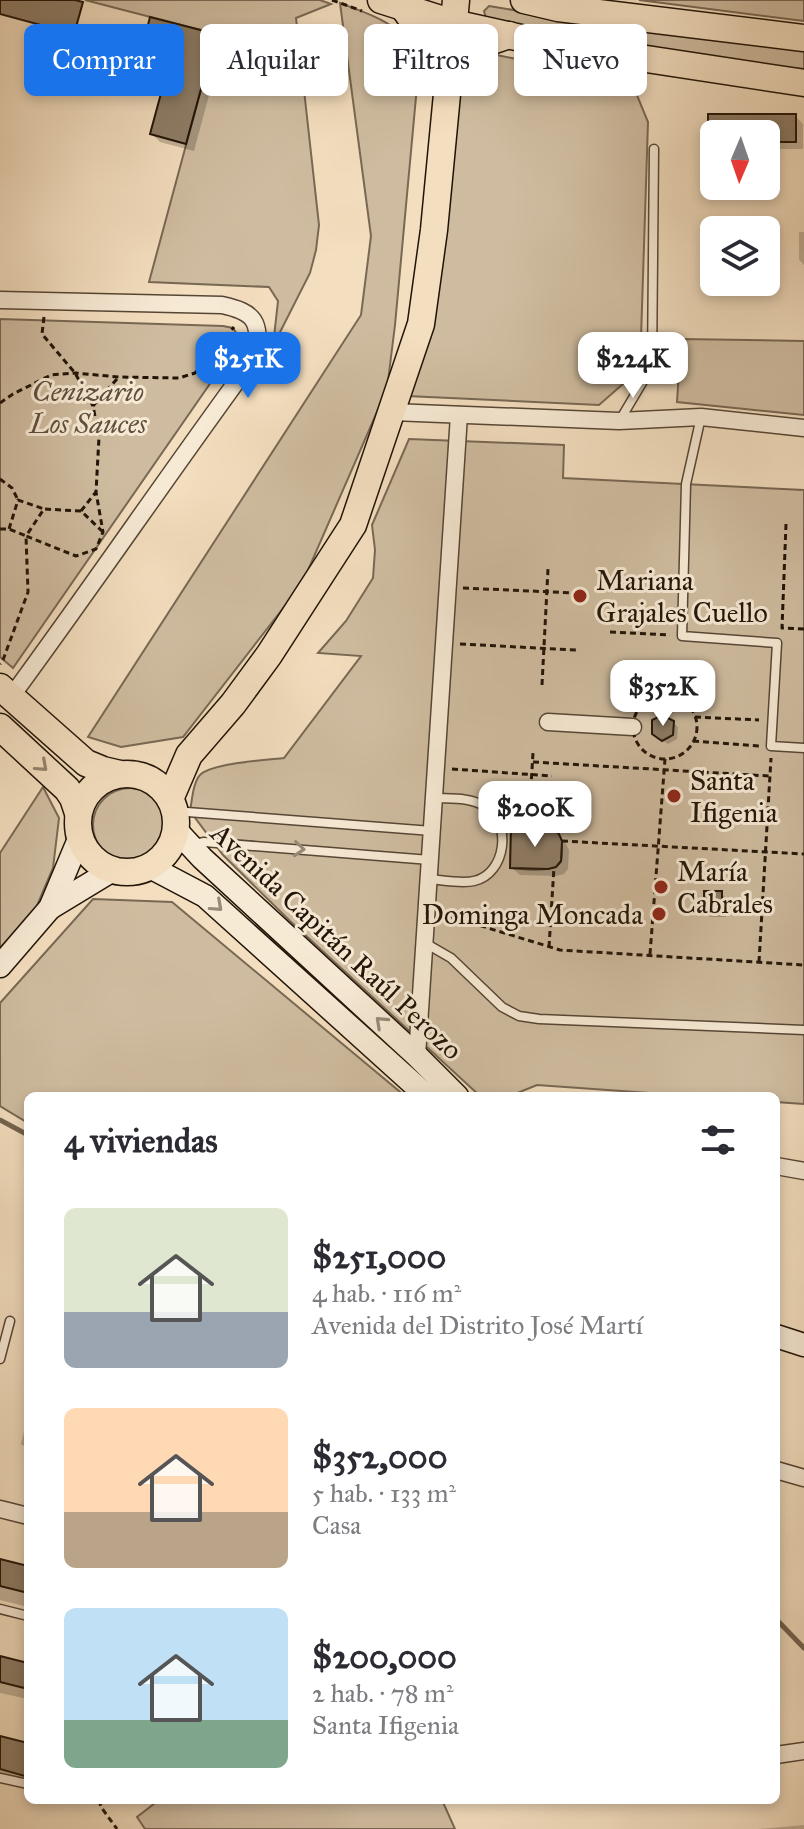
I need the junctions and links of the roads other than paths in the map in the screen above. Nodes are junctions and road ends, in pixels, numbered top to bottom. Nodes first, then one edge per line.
1 (524, 0) edge
2 (383, 6) edge
3 (454, 11) edge
4 (406, 24) edge
5 (509, 35) junction
6 (804, 38) edge
7 (498, 39) edge
8 (804, 83) edge
9 (446, 96) edge
10 (654, 149) dead end
11 (0, 300) edge
12 (392, 412) junction
13 (459, 415) junction
14 (701, 417) junction
15 (619, 421) junction
16 (804, 428) edge
17 (6, 692) edge
18 (548, 722) dead end
19 (633, 727) road end
20 (8, 735) edge
21 (804, 748) edge
22 (189, 755) junction
23 (130, 775) junction
24 (434, 798) junction
25 (78, 826) junction
26 (432, 831) junction
27 (171, 834) junction
28 (430, 860) junction
29 (111, 871) junction
30 (428, 879) junction
31 (50, 908) junction
32 (424, 943) junction
33 (0, 966) edge
34 (804, 1030) edge
35 (417, 1056) junction
36 (428, 1086) edge
37 (780, 1167) edge
38 (804, 1171) edge
39 (10, 1321) dead end
40 (780, 1337) edge
41 (804, 1345) edge
42 (0, 1359) edge
43 (780, 1471) edge
44 (804, 1478) edge
45 (0, 1509) edge
46 (24, 1515) edge
47 (0, 1609) edge
48 (24, 1615) edge
49 (804, 1751) edge
50 (780, 1754) edge
51 (0, 1778) edge
52 (24, 1783) edge

1 - 6 main road
2 - 3 main road
2 - 4 main road
3 - 5 main road
5 - 7 main road
5 - 8 main road
9 - 12 main road
10 - 15 lane
11 - 17 street
12 - 13 street
12 - 22 main road
13 - 15 street
13 - 24 street
14 - 15 street
14 - 16 street
14 - 21 lane
17 - 23 main road
18 - 19 street
20 -> 25 main road
22 - 23 main road
22 - 27 main road
23 - 25 main road
23 - 27 main road
24 - 26 street
24 - 30 lane
25 - 29 main road
25 - 31 main road
26 - 27 lane
26 - 28 street
27 -> 28 lane
27 - 29 main road
35 -> 27 main road, Avenida Capitán Raúl Perozo
27 -> 36 main road, Avenida Capitán Raúl Perozo
28 - 30 street
29 - 31 main road
30 - 32 street
31 - 33 main road
32 - 34 lane
32 - 35 street
35 - 36 main road, Avenida Capitán Raúl Perozo
37 - 38 street
39 - 42 lane
40 - 41 main road
43 - 44 street
45 - 46 street
47 - 48 lane
49 - 50 street
51 - 52 lane

